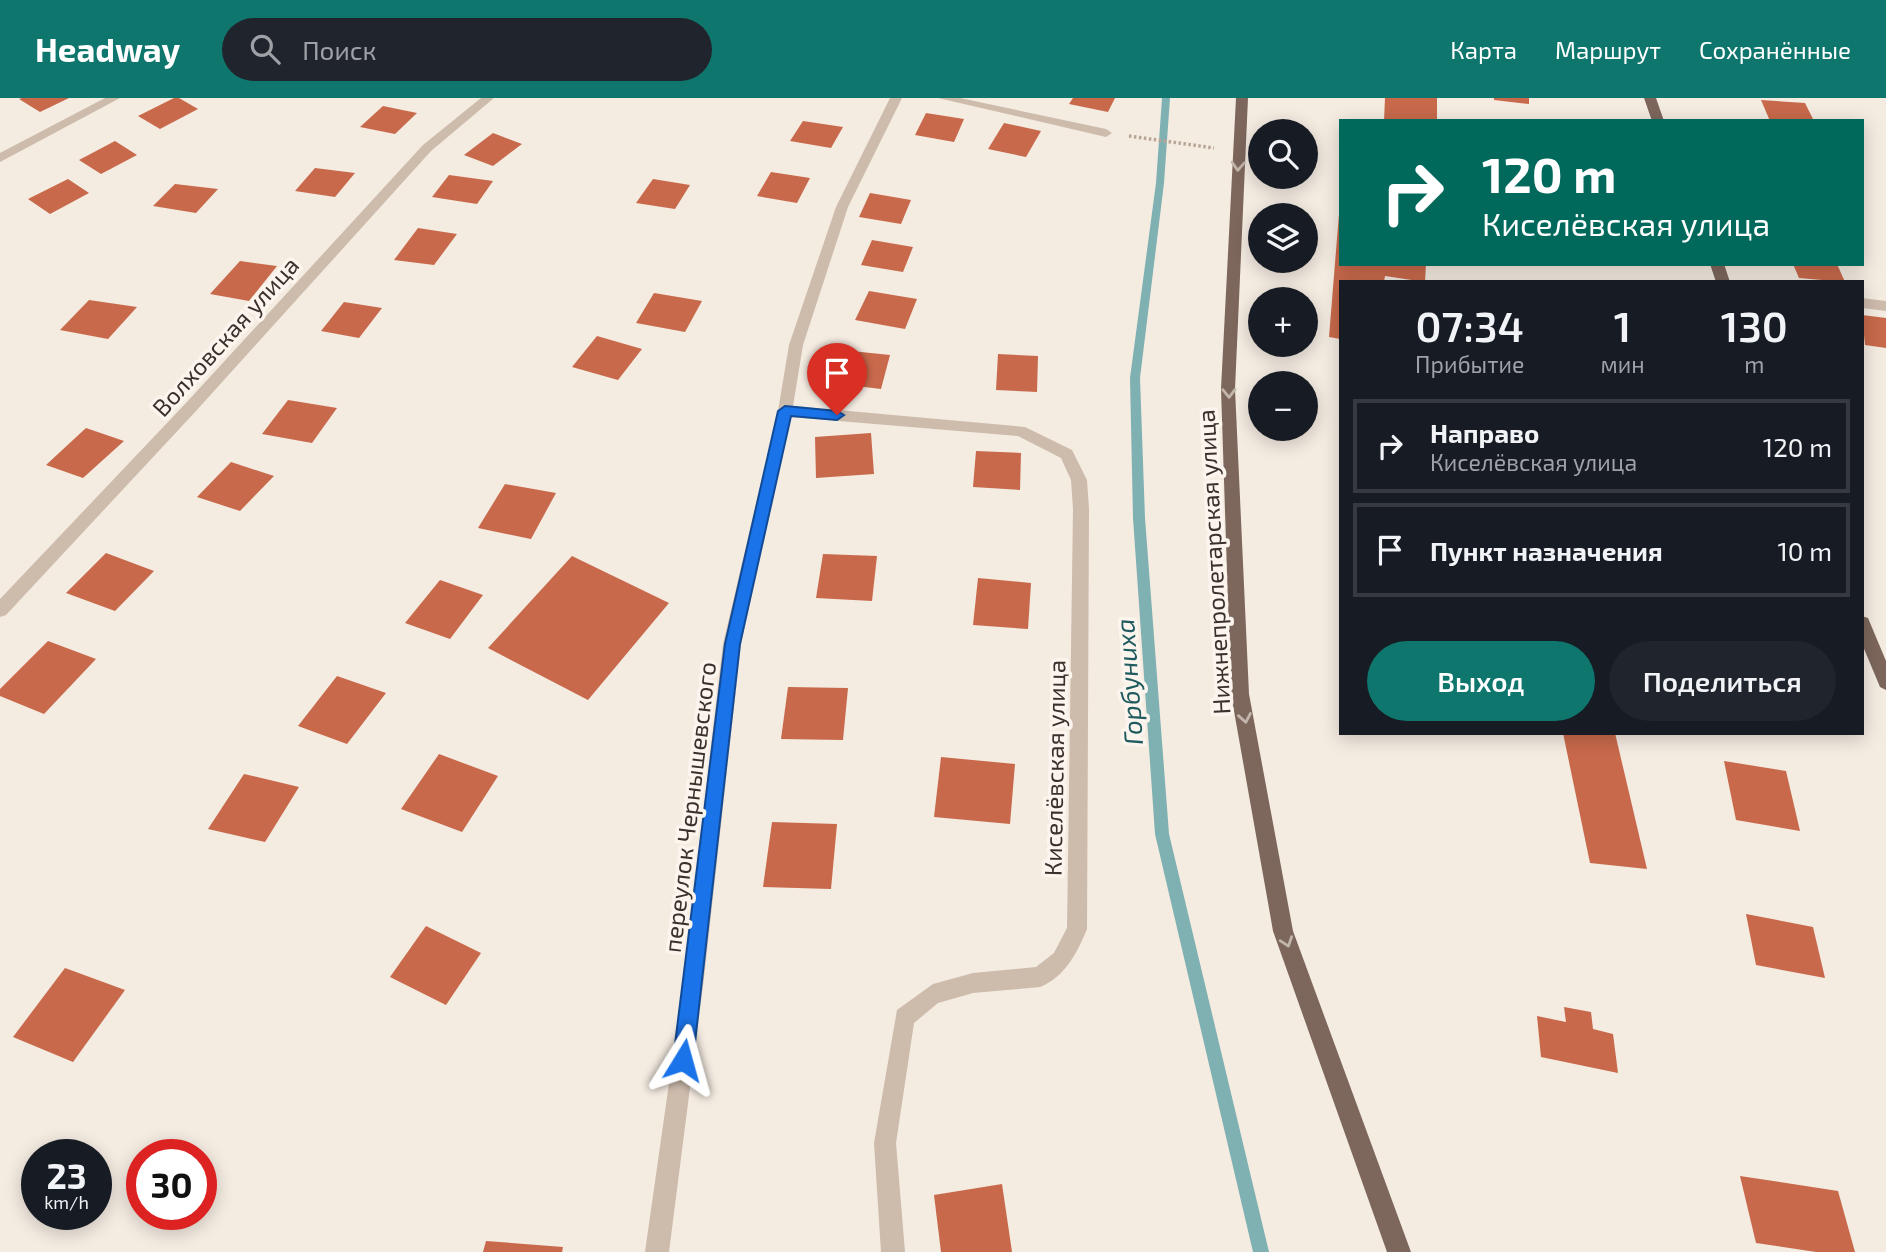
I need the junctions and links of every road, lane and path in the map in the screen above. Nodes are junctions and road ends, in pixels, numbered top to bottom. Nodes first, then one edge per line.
1 (114, 98) edge
2 (488, 98) edge
3 (896, 98) edge
4 (944, 98) edge
5 (1242, 98) edge
6 (1650, 98) edge
7 (1657, 119) edge
8 (1107, 134) joint
9 (1239, 151) junction
10 (0, 158) edge
11 (1864, 303) edge
12 (1886, 306) edge
13 (785, 411) junction
14 (0, 610) edge
15 (1864, 628) edge
16 (1886, 682) edge
17 (657, 1252) edge
18 (893, 1252) edge
19 (1399, 1252) edge

1 - 10 street
2 - 14 street, Волховская улица
3 - 13 street, переулок Чернышевского
4 - 8 street
5 - 9 main road, Нижнепролетарская улица
6 - 7 main road
8 - 9 path
9 -> 19 main road, Нижнепролетарская улица
11 - 12 street
13 - 17 street, переулок Чернышевского
13 - 18 street, Киселёвская улица
15 - 16 main road

